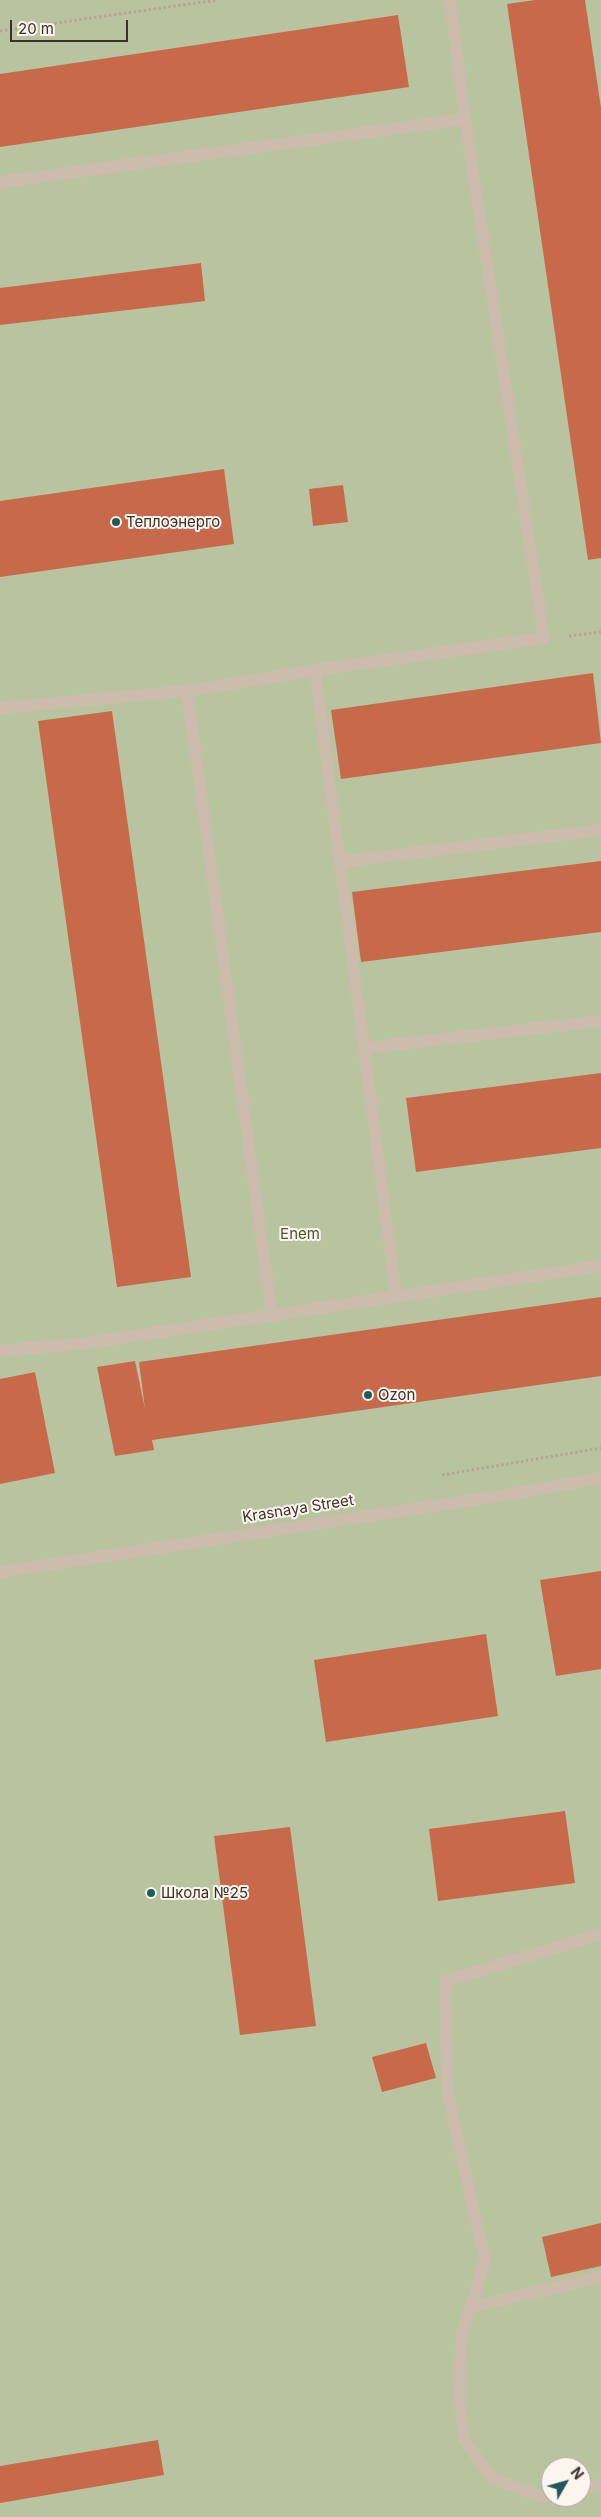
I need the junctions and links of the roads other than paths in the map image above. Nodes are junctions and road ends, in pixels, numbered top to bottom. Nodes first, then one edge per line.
1 (450, 0) edge
2 (465, 119) junction
3 (0, 182) edge
4 (315, 670) junction
5 (187, 691) junction
6 (0, 708) edge
7 (601, 830) edge
8 (339, 862) junction
9 (601, 1021) edge
10 (364, 1048) junction
11 (601, 1266) edge
12 (396, 1296) junction
13 (272, 1316) junction
14 (0, 1351) edge
15 (601, 1478) edge
16 (0, 1572) edge
17 (601, 1934) edge
18 (601, 2278) edge
19 (471, 2307) junction
20 (541, 2498) edge

1 - 2 street
2 - 3 street
2 - 4 street
4 - 5 street
4 - 8 street
5 - 6 street
5 - 13 street
7 - 8 street
8 - 10 street
9 - 10 street
10 - 12 street
11 - 12 street
12 - 13 street
13 - 14 street
15 - 16 street, Krasnaya Street
17 - 19 street
18 - 19 street
19 - 20 street

